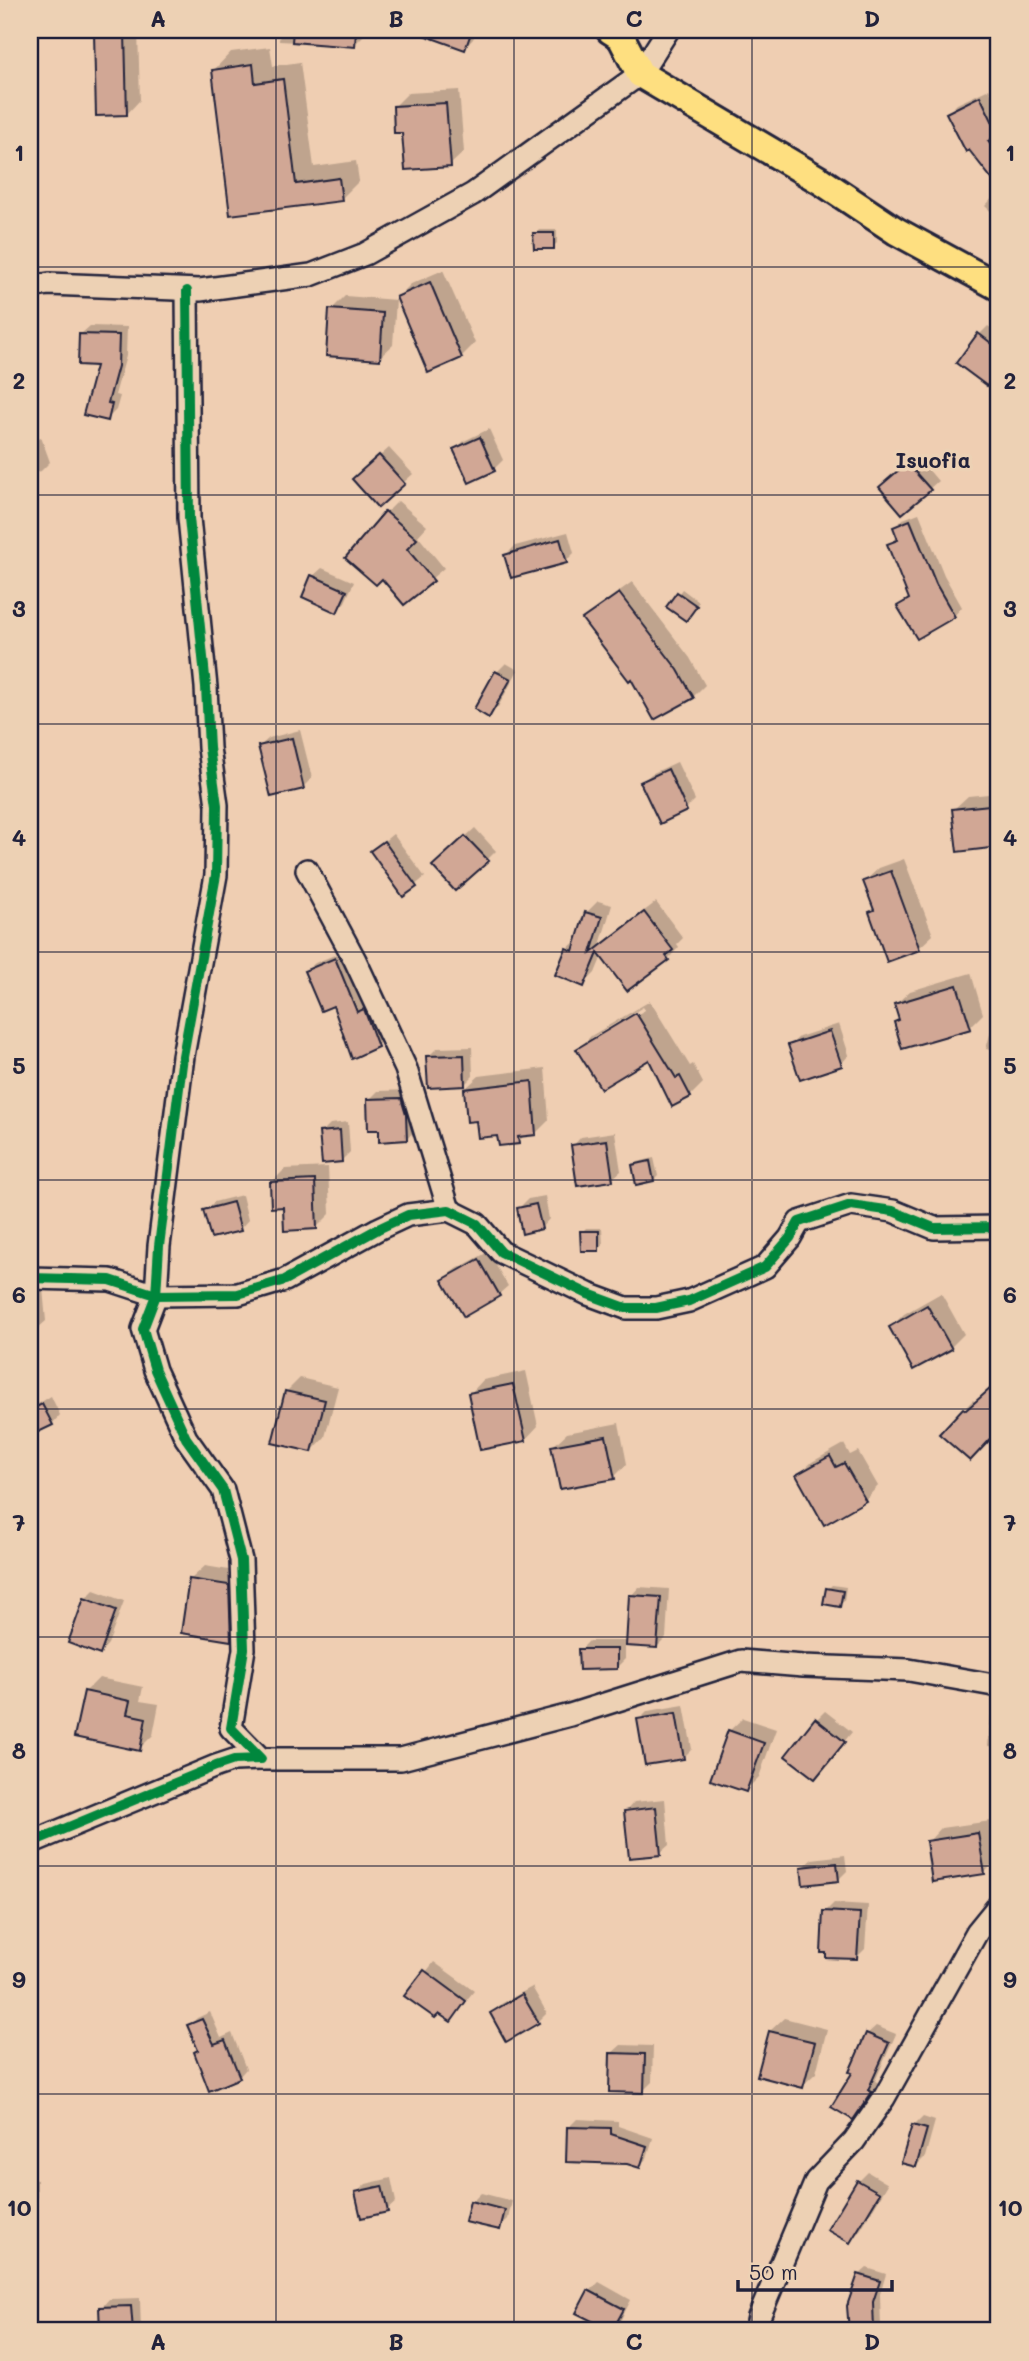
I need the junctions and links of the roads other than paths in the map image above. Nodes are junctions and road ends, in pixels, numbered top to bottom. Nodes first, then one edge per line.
1 (610, 30) edge
2 (668, 30) edge
3 (640, 74) junction
4 (30, 287) edge
5 (999, 287) edge
6 (187, 291) junction
7 (307, 870) dead end
8 (449, 1210) junction
9 (999, 1227) edge
10 (30, 1278) edge
11 (156, 1295) junction
12 (999, 1686) edge
13 (261, 1759) junction
14 (30, 1843) edge
15 (999, 1905) edge
16 (756, 2331) edge

1 - 3 main road
2 - 3 street
3 - 5 main road
3 - 6 street
4 - 6 street
6 - 11 street
7 - 8 street
8 - 9 street
8 - 11 street
10 - 11 street
11 - 13 street
12 - 13 street
13 - 14 street
15 - 16 street

